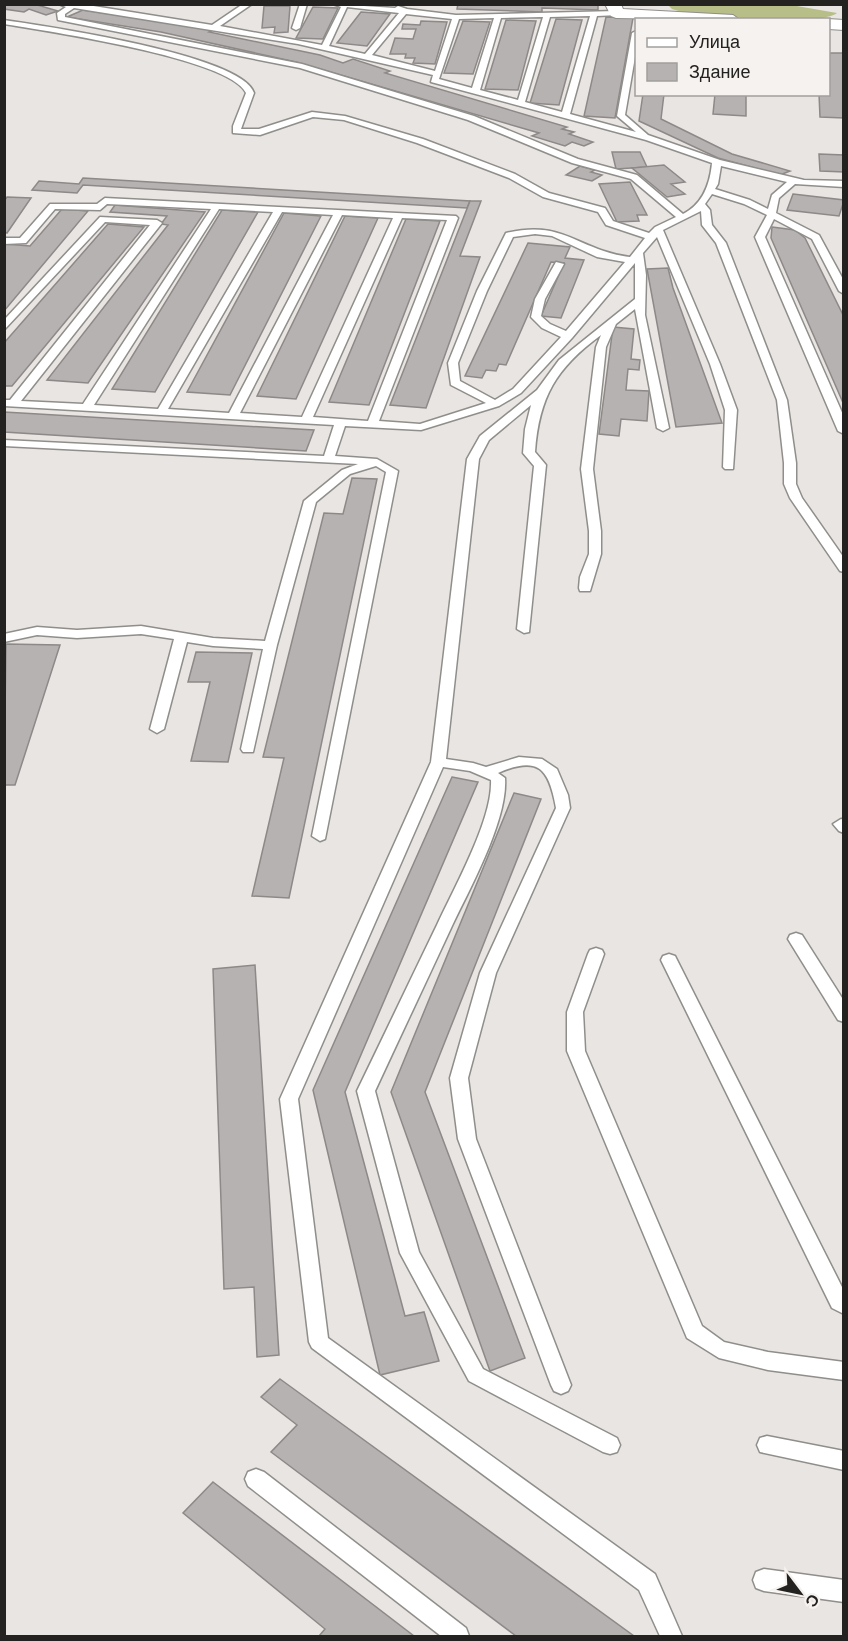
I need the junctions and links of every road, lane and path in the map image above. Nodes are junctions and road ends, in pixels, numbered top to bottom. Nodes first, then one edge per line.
1 (62, 4) edge
2 (249, 4) edge
3 (304, 4) edge
4 (336, 4) edge
5 (392, 4) edge
6 (345, 5) edge
7 (72, 6) edge
8 (425, 9) edge
9 (614, 9) edge
10 (404, 11) junction
11 (594, 14) junction
12 (547, 16) junction
13 (456, 17) junction
14 (498, 17) junction
15 (639, 17) edge
16 (670, 18) edge
17 (4, 22) edge
18 (215, 26) junction
19 (296, 28) dead end
20 (635, 39) edge
21 (325, 47) junction
22 (368, 55) junction
23 (438, 74) junction
24 (475, 92) junction
25 (521, 103) junction
26 (565, 116) junction
27 (649, 138) junction
28 (717, 162) junction
29 (793, 181) junction
30 (843, 184) edge
31 (710, 190) junction
32 (700, 204) junction
33 (217, 206) junction
34 (279, 209) junction
35 (339, 212) junction
36 (399, 215) junction
37 (771, 216) junction
38 (682, 218) junction
39 (654, 233) junction
40 (4, 241) edge
41 (636, 256) junction
42 (559, 264) dead end
43 (843, 291) edge
44 (640, 300) junction
45 (612, 322) junction
46 (4, 327) edge
47 (568, 336) junction
48 (551, 354) junction
49 (557, 368) junction
50 (539, 393) junction
51 (9, 403) edge
52 (495, 404) junction
53 (86, 408) junction
54 (161, 412) junction
55 (233, 416) junction
56 (306, 420) junction
57 (341, 422) junction
58 (372, 424) junction
59 (663, 428) dead end
60 (843, 431) edge
61 (4, 443) edge
62 (327, 460) junction
63 (377, 462) junction
64 (729, 467) dead end
65 (843, 568) edge
66 (585, 588) dead end
67 (524, 629) dead end
68 (4, 638) edge
69 (181, 638) junction
70 (270, 645) junction
71 (157, 729) dead end
72 (248, 749) dead end
73 (438, 762) junction
74 (486, 773) junction
75 (320, 836) dead end
76 (796, 939) dead end
77 (596, 954) dead end
78 (669, 960) dead end
79 (843, 1016) edge
80 (843, 1306) edge
81 (843, 1371) edge
82 (561, 1385) dead end
83 (610, 1445) dead end
84 (767, 1445) dead end
85 (843, 1461) edge
86 (256, 1479) dead end
87 (764, 1580) dead end
88 (843, 1591) edge
89 (458, 1636) edge
90 (671, 1636) edge

1 - 7 lane
2 - 18 lane
3 - 19 lane
4 - 6 lane
5 - 10 lane
6 - 10 lane
6 - 21 lane
7 - 18 lane
7 - 38 lane
8 - 10 lane
8 - 13 lane
9 - 11 lane
9 - 15 street
10 - 22 lane
11 - 12 lane
11 - 26 lane
12 - 14 lane
12 - 25 lane
13 - 14 lane
13 - 23 lane
14 - 24 lane
15 - 16 street
17 - 39 lane
18 - 21 lane
20 - 27 lane
21 - 22 lane
22 - 23 lane
23 - 24 lane
24 - 25 lane
25 - 26 lane
26 - 27 lane
27 - 28 lane
28 - 29 lane
28 - 31 lane
29 - 30 lane
29 - 37 lane
31 - 32 lane
31 - 37 lane
32 - 38 lane
32 - 65 lane
33 - 34 lane
33 - 40 lane
33 - 53 lane
34 - 35 lane
34 - 54 lane
35 - 36 lane
35 - 55 lane
36 - 56 lane
36 - 58 lane
37 - 43 lane
37 - 60 lane
38 - 39 lane
39 - 41 lane
39 - 64 lane
41 - 44 lane
41 - 47 lane
41 - 52 lane
42 - 47 lane
44 - 45 lane
44 - 59 lane
45 - 49 lane
45 - 66 lane
46 - 51 lane
47 - 48 lane
48 - 49 lane
48 - 52 lane
49 - 50 lane
50 - 67 lane
50 - 73 lane
51 - 53 lane
52 - 58 lane
53 - 54 lane
54 - 55 lane
55 - 56 lane
56 - 57 lane
57 - 58 lane
57 - 62 lane
61 - 62 lane
62 - 63 lane
63 - 70 lane
63 - 75 lane
68 - 69 lane
69 - 70 lane
69 - 71 lane
70 - 72 lane
73 - 74 lane
73 - 90 lane
74 - 82 lane
74 - 83 lane
76 - 79 lane
77 - 81 lane
78 - 80 lane
84 - 85 lane
86 - 89 lane
87 - 88 lane

